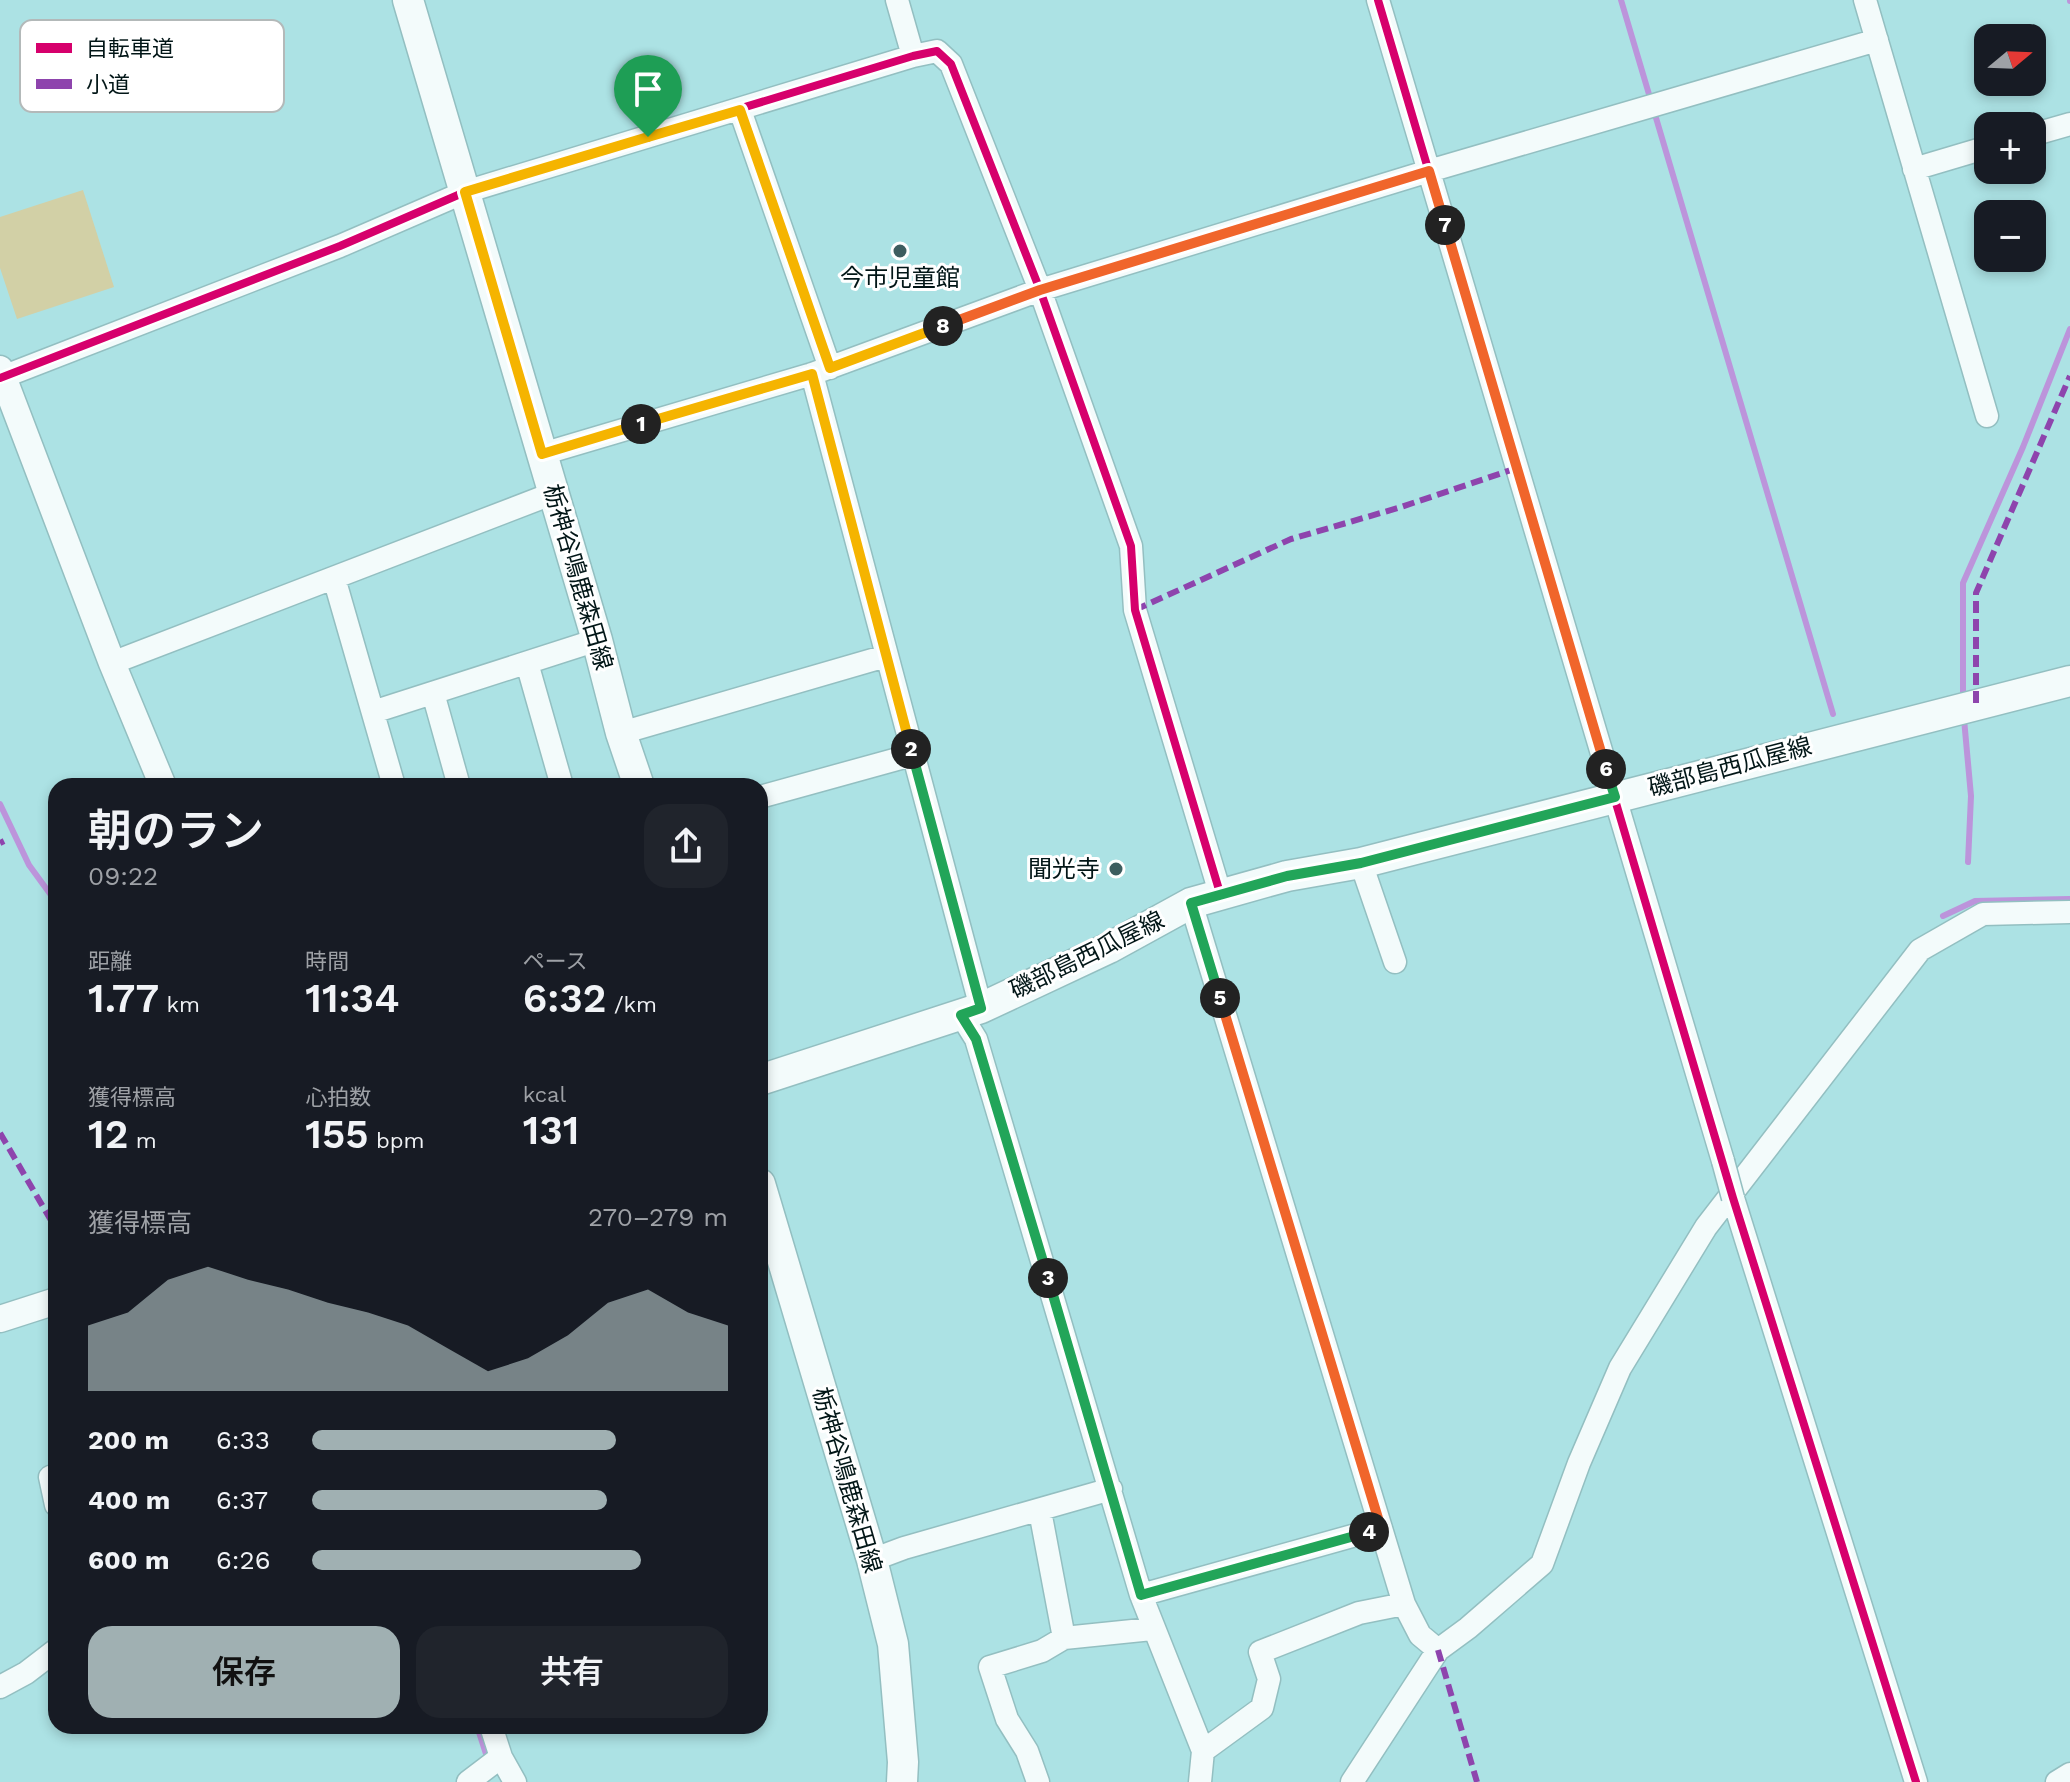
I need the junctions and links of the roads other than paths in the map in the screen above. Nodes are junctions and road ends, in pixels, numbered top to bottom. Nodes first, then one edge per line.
1 (408, 0) edge
2 (897, 0) edge
3 (1378, 0) edge
4 (1865, 0) edge
5 (1877, 40) junction
6 (913, 56) junction
7 (740, 110) junction
8 (2070, 124) edge
9 (2046, 131) edge
10 (1974, 151) edge
11 (1914, 169) junction
12 (1429, 171) junction
13 (465, 192) junction
14 (1040, 290) junction
15 (821, 371) junction
16 (1, 375) edge
17 (1987, 416) dead end
18 (542, 454) junction
19 (554, 493) junction
20 (334, 578) junction
21 (597, 640) junction
22 (886, 656) junction
23 (112, 663) junction
24 (527, 663) junction
25 (2070, 681) edge
26 (433, 693) junction
27 (373, 712) junction
28 (621, 733) junction
29 (912, 755) junction
30 (160, 778) edge
31 (392, 778) edge
32 (457, 778) edge
33 (560, 778) edge
34 (636, 778) edge
35 (768, 795) edge
36 (1615, 797) junction
37 (1361, 863) junction
38 (1220, 893) junction
39 (1191, 903) junction
40 (2070, 912) edge
41 (1395, 962) dead end
42 (971, 1012) junction
43 (768, 1077) edge
44 (768, 1211) edge
45 (48, 1304) edge
46 (0, 1319) edge
47 (1111, 1489) junction
48 (1040, 1511) junction
49 (1381, 1528) junction
50 (872, 1560) junction
51 (1141, 1595) junction
52 (1404, 1604) junction
53 (1152, 1629) junction
54 (1064, 1638) junction
55 (1438, 1650) junction
56 (48, 1656) edge
57 (0, 1687) edge
58 (494, 1734) edge
59 (1203, 1751) junction
60 (501, 1757) junction
61 (2070, 1774) edge
62 (472, 1779) edge
63 (515, 1782) edge
64 (902, 1782) edge
65 (1038, 1782) edge
66 (1200, 1782) edge
67 (1352, 1782) edge
68 (1916, 1782) edge
69 (2057, 1782) edge

1 - 13 main road, 栃神谷鳴鹿森田線
2 - 6 street
3 - 12 street
4 - 5 street
5 - 11 street
5 - 12 street
6 - 7 street
6 - 14 street
7 - 13 street
7 - 15 street
8 - 9 street
10 - 11 street
11 - 17 street
12 - 14 street
12 - 36 street
13 - 16 street
13 - 18 main road, 栃神谷鳴鹿森田線
14 - 15 street
14 - 38 street
15 - 18 street
15 - 22 street
16 - 23 street
18 - 19 main road, 栃神谷鳴鹿森田線
19 - 20 street
19 - 21 main road, 栃神谷鳴鹿森田線
20 - 23 street
20 - 27 street
21 - 24 street
21 - 28 main road, 栃神谷鳴鹿森田線
22 - 28 street
22 - 29 street
23 - 30 street
24 - 26 street
24 - 33 street
25 - 36 main road, 磯部島西瓜屋線
26 - 27 street
26 - 32 street
27 - 31 street
28 - 34 main road, 栃神谷鳴鹿森田線
29 - 35 street
29 - 42 street
36 - 37 main road, 磯部島西瓜屋線
36 - 68 street, bridge
37 - 38 main road, 磯部島西瓜屋線
37 - 41 street
38 - 39 main road, 磯部島西瓜屋線
39 - 42 main road, 磯部島西瓜屋線
39 - 49 street
40 - 55 street
42 - 43 main road, 磯部島西瓜屋線
42 - 47 street
44 - 50 main road, 栃神谷鳴鹿森田線
45 - 46 street
47 - 48 street
47 - 51 street
48 - 50 street
48 - 54 street
49 - 51 street
49 - 52 street
50 - 64 main road, 栃神谷鳴鹿森田線
51 - 53 street
52 - 55 street
52 - 59 street
53 - 54 street
53 - 59 street
54 - 65 street
55 - 67 street
56 - 57 street
58 - 60 street
59 - 66 street
60 - 62 street
60 - 63 street
61 - 69 street

